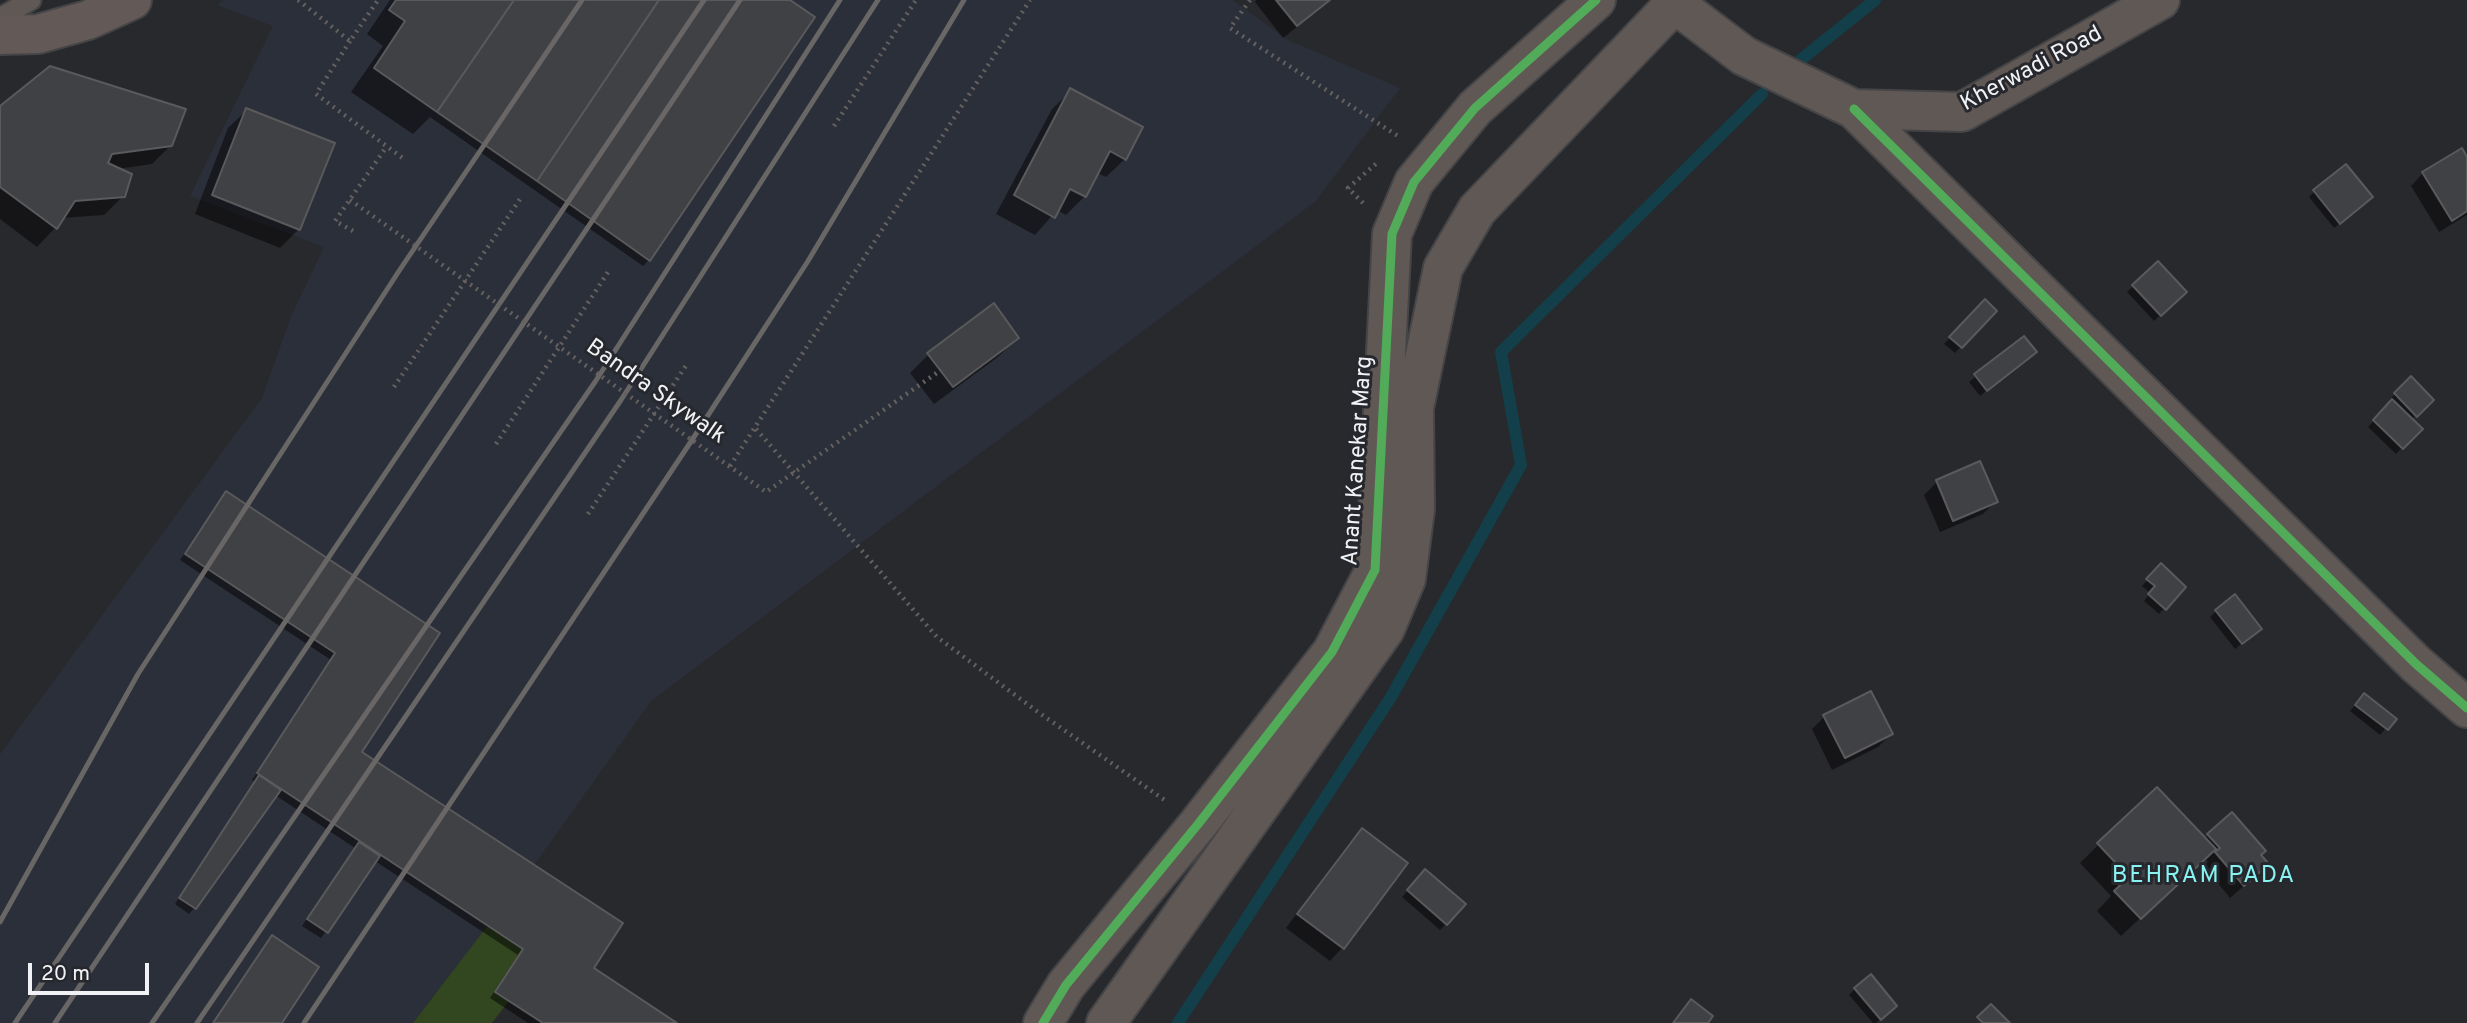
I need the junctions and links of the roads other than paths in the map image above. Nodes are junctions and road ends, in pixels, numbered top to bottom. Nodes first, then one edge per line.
1 (31, 0) edge
2 (132, 0) edge
3 (1596, 0) edge
4 (2160, 0) edge
5 (1674, 1) edge
6 (0, 18) edge
7 (0, 35) edge
8 (1854, 109) junction
9 (2467, 708) edge
10 (1043, 1023) edge
11 (1106, 1023) edge

1 - 6 lane
2 - 7 main road
3 - 10 street, Anant Kanekar Marg
4 - 8 street, Kherwadi Road
5 - 8 street, Kherwadi Road
5 - 11 street
8 - 9 street

